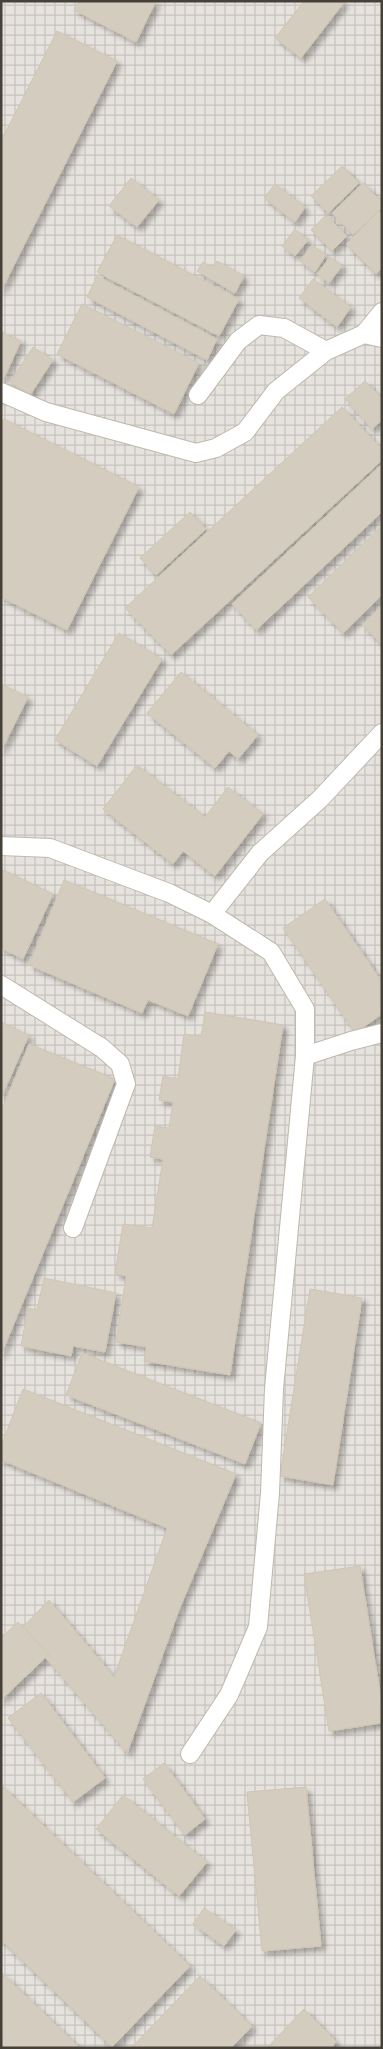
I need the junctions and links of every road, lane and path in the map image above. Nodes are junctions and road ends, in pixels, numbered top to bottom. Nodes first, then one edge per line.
1 (382, 312) edge
2 (364, 334) junction
3 (382, 338) edge
4 (326, 351) junction
5 (1, 392) edge
6 (198, 395) dead end
7 (382, 733) edge
8 (1, 846) edge
9 (212, 914) junction
10 (1, 985) edge
11 (382, 1033) edge
12 (305, 1056) junction
13 (73, 1228) dead end
14 (190, 1754) dead end

1 - 2 lane
2 - 3 lane
2 - 4 lane
4 - 5 lane
4 - 6 lane
7 - 9 lane
8 - 9 lane
9 - 12 lane
10 - 13 lane
11 - 12 lane
12 - 14 lane

